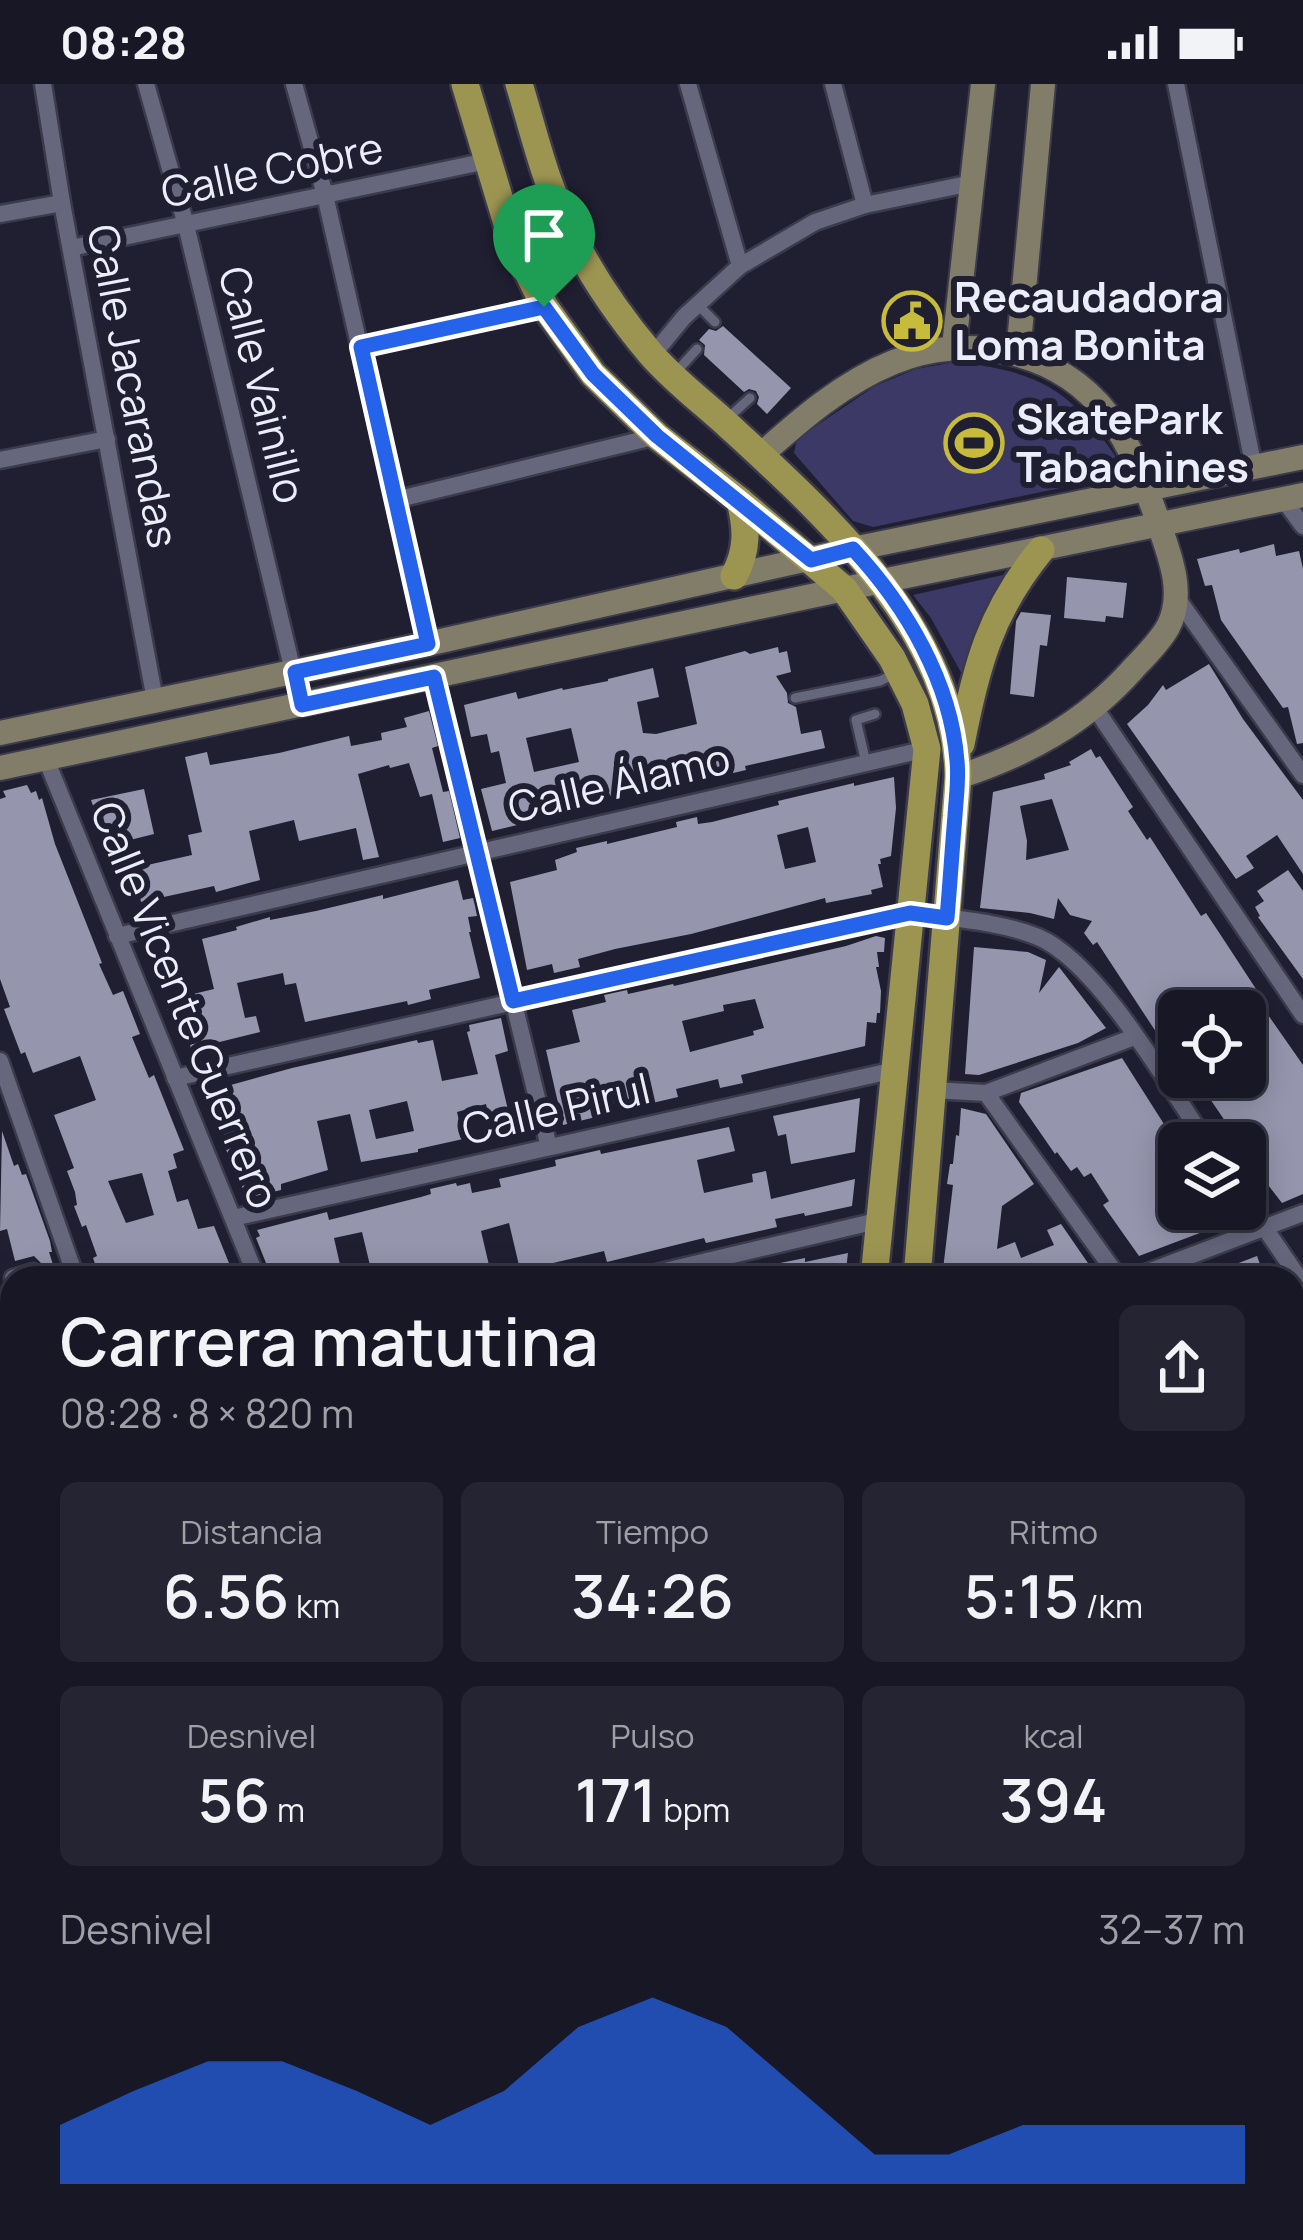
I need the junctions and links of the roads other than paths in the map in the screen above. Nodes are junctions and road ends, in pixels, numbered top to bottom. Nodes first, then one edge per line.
1 (43, 84) edge
2 (146, 84) edge
3 (294, 84) edge
4 (465, 84) edge
5 (519, 84) edge
6 (688, 84) edge
7 (833, 84) edge
8 (982, 84) edge
9 (1043, 84) edge
10 (1177, 84) edge
11 (488, 161) junction
12 (972, 183) junction
13 (325, 195) junction
14 (62, 202) junction
15 (865, 205) junction
16 (0, 214) edge
17 (186, 225) junction
18 (71, 248) junction
19 (740, 266) junction
20 (698, 305) junction
21 (544, 307) junction
22 (716, 322) dead end
23 (954, 346) junction
24 (361, 347) junction
25 (697, 349) dead end
26 (1018, 354) junction
27 (663, 366) junction
28 (751, 398) dead end
29 (724, 422) junction
30 (657, 436) junction
31 (107, 439) junction
32 (761, 455) junction
33 (1303, 457) edge
34 (0, 460) edge
35 (1254, 467) junction
36 (1147, 490) junction
37 (1293, 497) edge
38 (395, 500) junction
39 (740, 501) junction
40 (1159, 525) junction
41 (1303, 526) edge
42 (853, 549) junction
43 (1041, 550) junction
44 (811, 560) junction
45 (734, 576) junction
46 (882, 580) junction
47 (844, 590) junction
48 (1177, 598) junction
49 (428, 644) junction
50 (295, 672) junction
51 (899, 672) junction
52 (434, 677) junction
53 (795, 698) dead end
54 (155, 700) junction
55 (302, 705) junction
56 (1095, 709) junction
57 (875, 714) dead end
58 (0, 733) edge
59 (927, 749) junction
60 (46, 759) junction
61 (866, 763) junction
62 (0, 768) edge
63 (957, 769) junction
64 (1303, 775) edge
65 (477, 853) junction
66 (910, 913) junction
67 (947, 918) junction
68 (117, 935) junction
69 (513, 1001) junction
70 (1303, 1015) edge
71 (1135, 1037) junction
72 (0, 1061) edge
73 (896, 1070) junction
74 (176, 1078) junction
75 (933, 1090) junction
76 (986, 1093) junction
77 (1193, 1122) edge
78 (549, 1147) junction
79 (1303, 1213) edge
80 (232, 1218) junction
81 (880, 1220) junction
82 (1266, 1228) edge
83 (1266, 1229) edge
84 (1260, 1230) edge
85 (72, 1266) edge
86 (252, 1266) edge
87 (685, 1266) edge
88 (875, 1266) edge
89 (918, 1266) edge
90 (1110, 1266) edge
91 (1164, 1266) edge
92 (1291, 1266) edge

1 - 14 street, Calle Jacarandas
2 - 17 street, Calle Vainillo
3 - 13 street
4 - 11 main road
5 - 27 main road
6 - 19 street
7 - 15 street
8 - 12 street
9 - 26 street
10 - 35 street
11 - 13 street, Calle Cobre
11 - 21 main road
12 - 15 street
12 - 23 street
13 - 17 street, Calle Cobre
13 - 24 street
14 - 16 street
14 - 18 street, Calle Jacarandas
15 - 19 street
17 - 18 street, Calle Cobre
17 - 50 street, Calle Vainillo
18 - 31 street, Calle Jacarandas
19 - 20 street
20 - 22 lane
20 - 27 street
21 - 24 street
21 - 30 main road
23 - 26 street
23 - 32 street
24 - 38 street
25 - 27 lane
26 - 36 street
27 - 29 main road
28 - 29 lane
29 - 32 main road
30 - 38 street
30 - 39 main road
31 - 34 street
31 - 54 street, Calle Jacarandas
32 - 42 main road
33 - 35 street
35 - 36 street
36 - 40 street
36 - 42 street
37 - 40 street
37 - 41 street
38 - 49 street
39 - 44 main road
39 - 45 main road
40 - 43 street
40 - 48 street
42 - 44 street
42 - 46 main road
43 - 46 street
43 - 63 main road
44 - 45 street
44 - 47 main road
45 - 49 street
46 - 47 street
46 - 63 main road
47 - 51 main road
47 - 52 street
48 - 56 street
48 - 64 street
49 - 50 street
50 - 54 street
50 - 55 street, Calle Vainillo
51 - 53 lane
51 - 59 main road
52 - 55 street
52 - 65 street
54 - 58 street
55 - 60 street
56 - 63 street
56 - 70 street
57 - 61 lane
59 - 61 street, Calle Álamo
59 - 66 main road
60 - 62 street
60 - 68 street, Calle Vicente Guerrero
61 - 65 street, Calle Álamo
63 - 67 main road
65 - 68 street, Calle Álamo
65 - 69 street
66 - 67 street
66 - 69 street
66 - 73 main road
67 - 71 street
67 - 75 main road
68 - 74 street, Calle Vicente Guerrero
69 - 74 street
69 - 78 street
71 - 76 street
71 - 77 street
72 - 85 street
73 - 78 street, Calle Pirul
73 - 81 main road
74 - 80 street, Calle Vicente Guerrero
75 - 76 street
75 - 89 main road
76 - 90 street
78 - 80 street, Calle Pirul
79 - 82 street
80 - 86 street, Calle Vicente Guerrero
81 - 87 street
81 - 88 main road
83 - 92 street
84 - 91 street

